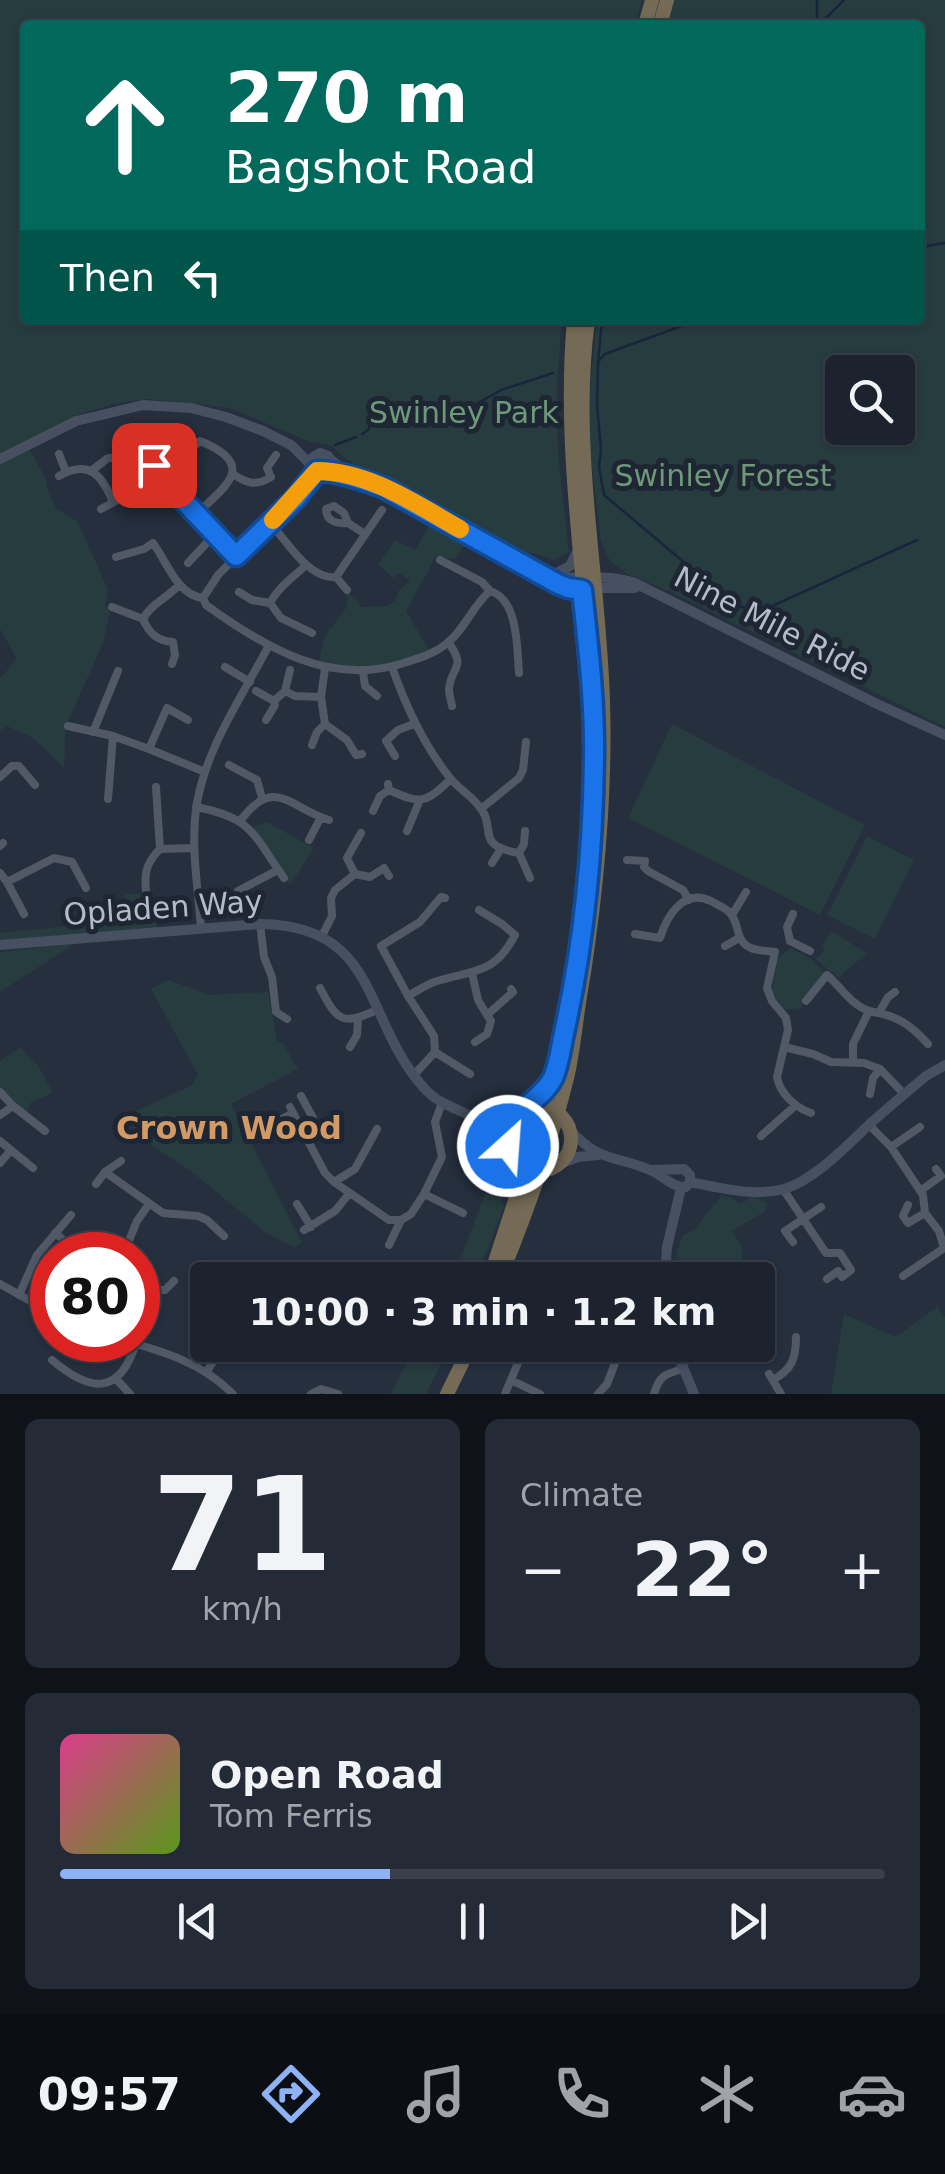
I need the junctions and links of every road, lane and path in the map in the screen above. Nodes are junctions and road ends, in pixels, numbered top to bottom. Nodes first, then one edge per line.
1 (574, 325) edge
2 (588, 325) edge
3 (157, 444) dead end
4 (190, 449) dead end
5 (58, 454) dead end
6 (276, 455) dead end
7 (118, 458) dead end
8 (0, 459) edge
9 (144, 462) junction
10 (320, 464) junction
11 (92, 471) junction
12 (232, 474) junction
13 (254, 484) junction
14 (253, 498) dead end
15 (113, 502) junction
16 (101, 508) dead end
17 (383, 509) dead end
18 (196, 514) junction
19 (270, 523) junction
20 (348, 523) dead end
21 (215, 534) junction
22 (364, 534) junction
23 (578, 548) junction
24 (236, 556) junction
25 (116, 558) dead end
26 (440, 560) dead end
27 (188, 563) dead end
28 (306, 565) junction
29 (546, 575) junction
30 (336, 577) junction
31 (588, 583) junction
32 (179, 585) junction
33 (347, 590) dead end
34 (490, 591) junction
35 (239, 592) dead end
36 (203, 598) junction
37 (270, 603) junction
38 (112, 607) dead end
39 (143, 618) junction
40 (312, 633) dead end
41 (449, 643) junction
42 (268, 647) junction
43 (172, 664) dead end
44 (226, 667) dead end
45 (392, 667) junction
46 (326, 668) junction
47 (290, 670) dead end
48 (118, 671) dead end
49 (363, 672) junction
50 (519, 673) dead end
51 (250, 682) junction
52 (364, 686) junction
53 (256, 691) dead end
54 (285, 691) junction
55 (352, 691) dead end
56 (377, 696) dead end
57 (321, 697) junction
58 (274, 701) junction
59 (452, 706) dead end
60 (188, 720) dead end
61 (266, 720) dead end
62 (325, 724) junction
63 (414, 724) junction
64 (68, 726) dead end
65 (93, 732) junction
66 (113, 736) junction
67 (945, 738) edge
68 (526, 742) dead end
69 (312, 745) dead end
70 (149, 748) junction
71 (524, 753) junction
72 (512, 754) dead end
73 (395, 756) dead end
74 (229, 765) dead end
75 (347, 767) dead end
76 (204, 772) junction
77 (0, 777) edge
78 (451, 779) junction
79 (35, 785) dead end
80 (156, 788) dead end
81 (262, 798) junction
82 (108, 799) dead end
83 (419, 802) junction
84 (196, 807) junction
85 (482, 808) junction
86 (374, 811) dead end
87 (240, 821) junction
88 (407, 831) dead end
89 (526, 831) dead end
90 (361, 833) dead end
91 (309, 840) dead end
92 (194, 848) junction
93 (160, 850) junction
94 (500, 850) junction
95 (281, 854) dead end
96 (520, 856) junction
97 (627, 860) dead end
98 (492, 864) dead end
99 (278, 870) junction
100 (0, 873) edge
101 (355, 874) junction
102 (389, 876) dead end
103 (530, 878) dead end
104 (6, 882) junction
105 (86, 888) dead end
106 (241, 888) dead end
107 (746, 892) dead end
108 (440, 895) dead end
109 (331, 898) junction
110 (320, 900) dead end
111 (689, 900) junction
112 (147, 907) dead end
113 (479, 910) dead end
114 (24, 914) dead end
115 (588, 914) junction
116 (794, 914) dead end
117 (732, 915) junction
118 (260, 924) junction
119 (201, 928) junction
120 (636, 934) dead end
121 (322, 936) junction
122 (374, 937) dead end
123 (660, 938) junction
124 (739, 938) junction
125 (675, 941) dead end
126 (790, 941) junction
127 (0, 945) edge
128 (381, 946) junction
129 (725, 946) dead end
130 (810, 951) dead end
131 (775, 952) junction
132 (472, 973) junction
133 (320, 988) dead end
134 (895, 992) dead end
135 (514, 993) dead end
136 (408, 996) junction
137 (806, 1002) dead end
138 (378, 1009) junction
139 (874, 1012) junction
140 (487, 1015) junction
141 (287, 1019) dead end
142 (358, 1019) junction
143 (475, 1042) dead end
144 (928, 1044) dead end
145 (350, 1046) dead end
146 (784, 1048) junction
147 (435, 1052) junction
148 (853, 1063) junction
149 (945, 1065) edge
150 (880, 1069) junction
151 (470, 1074) dead end
152 (413, 1076) junction
153 (559, 1079) junction
154 (0, 1092) edge
155 (870, 1094) dead end
156 (904, 1094) junction
157 (301, 1096) dead end
158 (442, 1103) junction
159 (796, 1105) junction
160 (12, 1106) junction
161 (551, 1109) junction
162 (520, 1112) junction
163 (808, 1112) dead end
164 (0, 1115) edge
165 (475, 1118) junction
166 (276, 1122) dead end
167 (300, 1125) junction
168 (869, 1125) junction
169 (920, 1127) dead end
170 (570, 1128) junction
171 (377, 1129) dead end
172 (45, 1131) dead end
173 (768, 1135) dead end
174 (0, 1141) edge
175 (891, 1148) junction
176 (10, 1150) junction
177 (510, 1152) junction
178 (599, 1155) junction
179 (121, 1160) dead end
180 (0, 1162) edge
181 (562, 1164) junction
182 (33, 1168) dead end
183 (676, 1169) junction
184 (936, 1169) dead end
185 (533, 1170) junction
186 (650, 1170) junction
187 (106, 1172) junction
188 (334, 1182) junction
189 (96, 1184) dead end
190 (681, 1184) junction
191 (783, 1189) junction
192 (920, 1191) junction
193 (533, 1192) junction
194 (349, 1194) junction
195 (424, 1194) junction
196 (515, 1201) junction
197 (149, 1204) junction
198 (297, 1204) dead end
199 (908, 1205) dead end
200 (451, 1207) junction
201 (822, 1207) dead end
202 (463, 1213) dead end
203 (925, 1213) junction
204 (71, 1215) dead end
205 (401, 1220) junction
206 (446, 1220) dead end
207 (802, 1220) junction
208 (56, 1232) edge
209 (132, 1232) edge
210 (224, 1236) dead end
211 (792, 1242) dead end
212 (389, 1245) dead end
213 (944, 1248) edge
214 (495, 1262) edge
215 (505, 1262) edge
216 (667, 1262) edge
217 (30, 1271) edge
218 (904, 1276) dead end
219 (827, 1279) dead end
220 (174, 1280) dead end
221 (0, 1284) edge
222 (160, 1290) edge
223 (19, 1295) junction
224 (30, 1301) edge
225 (796, 1337) dead end
226 (160, 1351) edge
227 (54, 1362) edge
228 (130, 1362) edge
229 (213, 1362) edge
230 (452, 1362) edge
231 (463, 1362) edge
232 (518, 1362) edge
233 (615, 1362) edge
234 (680, 1362) edge
235 (682, 1369) junction
236 (207, 1371) junction
237 (510, 1380) junction
238 (118, 1381) junction
239 (776, 1392) edge
240 (130, 1394) edge
241 (233, 1394) edge
242 (310, 1394) edge
243 (338, 1394) edge
244 (436, 1394) edge
245 (447, 1394) edge
246 (505, 1394) edge
247 (540, 1394) edge
248 (598, 1394) edge
249 (654, 1394) edge
250 (694, 1394) edge

1 - 23 highway
2 - 31 highway
3 - 9 street
4 - 12 street
5 - 11 street
6 - 13 street
7 - 11 street
8 - 10 street, Nine Mile Ride
9 - 15 street
9 - 18 street
10 - 19 street
10 - 29 street, Nine Mile Ride
11 - 15 street
12 - 13 street
12 - 18 street
13 - 14 street
15 - 16 street
17 - 22 street
18 - 21 street
19 - 24 street
19 - 28 street
20 - 22 street
21 - 24 street
21 - 27 street
22 - 30 street
23 - 29 street
23 - 31 highway
24 - 36 street
25 - 32 street
26 - 34 street
28 - 30 street
28 - 37 street
29 - 31 street, Nine Mile Ride
30 - 33 street
31 - 67 street, Nine Mile Ride
31 - 115 highway
31 - 115 highway
32 - 36 street
32 - 39 street
34 - 41 street
34 - 50 street
35 - 37 street
36 - 42 street
37 - 40 street
38 - 39 street
39 - 43 street
41 - 45 street
41 - 59 street
42 - 46 street
42 - 51 street
44 - 51 street
45 - 49 street
45 - 63 street
46 - 49 street
46 - 57 street
47 - 54 street
48 - 65 street
49 - 52 street
51 - 76 street
52 - 55 street
52 - 56 street
53 - 58 street
54 - 57 street
54 - 58 street
57 - 62 street
58 - 61 street
60 - 70 street
62 - 69 street
62 - 75 street
63 - 73 street
63 - 78 street
64 - 65 street
65 - 66 street
66 - 70 street
66 - 82 street
68 - 71 street
70 - 76 street
71 - 72 street
71 - 85 street
74 - 81 street
76 - 84 street
77 - 79 street
78 - 83 street
78 - 85 street
80 - 93 street
81 - 87 street
81 - 91 street
83 - 86 street
83 - 88 street
84 - 87 street
84 - 92 street
85 - 94 street
87 - 99 street
89 - 96 street
90 - 101 street
92 - 93 street
92 - 119 street
93 - 112 street
94 - 96 street
94 - 98 street
95 - 99 street
96 - 103 street
97 - 111 street
99 - 106 street
100 - 104 street
101 - 102 street
101 - 109 street
104 - 105 street
104 - 114 street
107 - 117 street
108 - 128 street
109 - 110 street
109 - 121 street
111 - 117 street
111 - 123 street
113 - 132 street
115 - 153 highway
116 - 126 street
117 - 124 street
118 - 119 street, Opladen Way
118 - 121 street, Opladen Way
118 - 141 street
119 - 127 street, Opladen Way
120 - 123 street
121 - 138 street
122 - 128 street
123 - 125 street
124 - 129 street
124 - 131 street
126 - 130 street
126 - 131 street
128 - 136 street
131 - 146 street
132 - 136 street
132 - 140 street
133 - 142 street
134 - 139 street
135 - 140 street
136 - 147 street
137 - 139 street
138 - 142 street
138 - 152 street
139 - 144 street
139 - 148 street
140 - 143 street
142 - 145 street
146 - 148 street
146 - 159 street
147 - 151 street
147 - 152 street
148 - 150 street
149 - 156 street
150 - 155 street
150 - 156 street
152 - 158 street
153 - 161 highway
153 - 162 highway
153 - 170 highway
154 - 160 street
156 - 168 street
157 - 167 street
158 - 165 street
158 - 195 street
159 - 163 street
159 - 173 street
160 - 164 street
160 - 172 street
161 - 162 highway
161 - 170 highway
161 - 185 highway
162 - 165 street
162 - 177 highway
165 - 177 street
166 - 167 street
167 - 188 street
168 - 175 street
168 - 191 street
169 - 175 street
170 - 178 street
170 - 181 highway
171 - 188 street
174 - 176 street
175 - 192 street
176 - 180 street
176 - 182 street
177 - 185 highway
177 - 196 highway
178 - 181 street
178 - 186 street
179 - 187 street
181 - 185 highway
181 - 193 highway
183 - 186 street
183 - 190 street
183 - 190 street
184 - 192 street
185 - 193 highway
185 - 196 highway
186 - 190 street
187 - 189 street
187 - 197 street
188 - 194 street
190 - 191 street
190 - 216 street
191 - 207 street
192 - 203 street
193 - 215 highway
194 - 198 street
194 - 205 street
195 - 200 street
195 - 205 street
196 - 214 highway
197 - 209 street
197 - 210 street
199 - 203 street
200 - 202 street
200 - 206 street
201 - 207 street
203 - 213 street
204 - 208 street
205 - 212 street
207 - 211 street
207 - 219 street
213 - 218 street
217 - 223 street
220 - 222 street
221 - 223 street
223 - 224 street
225 - 239 street
226 - 236 street
227 - 238 street
228 - 238 street
229 - 236 street
230 - 244 highway
231 - 245 highway
232 - 237 street
233 - 248 street
234 - 235 street
235 - 249 street
235 - 250 street
236 - 241 street
237 - 246 street
237 - 247 street
238 - 240 street
242 - 243 street

